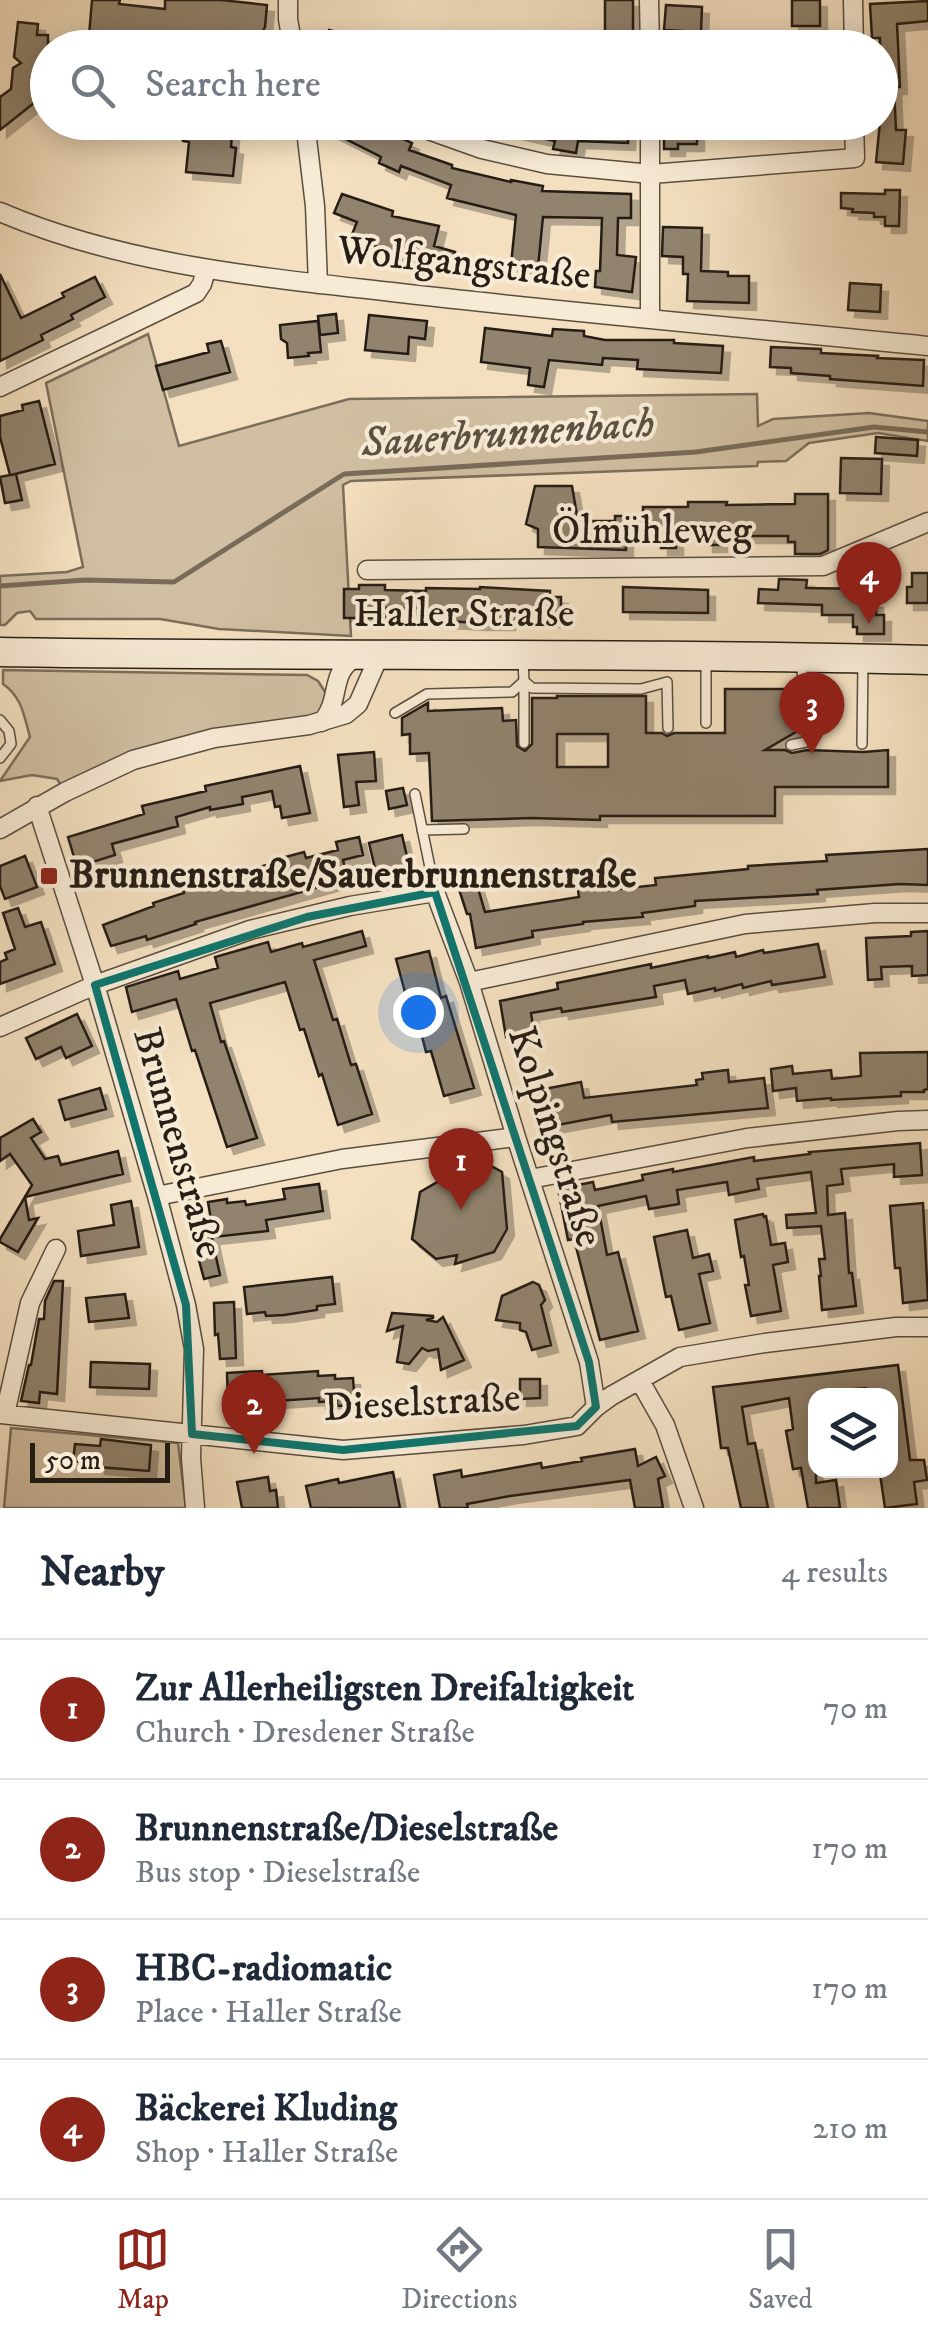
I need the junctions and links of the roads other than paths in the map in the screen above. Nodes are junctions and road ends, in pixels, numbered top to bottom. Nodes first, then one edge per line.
1 (288, 0) edge
2 (650, 0) edge
3 (853, 0) edge
4 (290, 30) edge
5 (650, 30) edge
6 (854, 30) edge
7 (307, 140) edge
8 (457, 140) edge
9 (650, 140) edge
10 (854, 140) edge
11 (651, 174) junction
12 (0, 212) edge
13 (206, 270) junction
14 (318, 284) junction
15 (650, 318) junction
16 (928, 346) edge
17 (0, 387) edge
18 (928, 522) edge
19 (367, 570) dead end
20 (0, 652) edge
21 (308, 656) junction
22 (368, 656) junction
23 (706, 657) junction
24 (802, 658) junction
25 (863, 658) junction
26 (928, 660) edge
27 (523, 667) junction
28 (668, 669) junction
29 (335, 694) junction
30 (396, 713) dead end
31 (0, 720) edge
32 (322, 722) junction
33 (706, 723) dead end
34 (668, 728) dead end
35 (524, 743) dead end
36 (790, 744) dead end
37 (862, 744) dead end
38 (0, 758) edge
39 (416, 794) dead end
40 (38, 806) junction
41 (464, 828) dead end
42 (0, 829) edge
43 (422, 830) junction
44 (435, 892) junction
45 (928, 914) edge
46 (468, 982) junction
47 (95, 985) junction
48 (0, 1027) edge
49 (928, 1120) edge
50 (516, 1137) junction
51 (530, 1178) junction
52 (157, 1196) junction
53 (56, 1248) dead end
54 (928, 1326) edge
55 (640, 1381) junction
56 (596, 1406) junction
57 (3, 1414) edge
58 (192, 1434) junction
59 (195, 1508) edge
60 (694, 1508) edge

1 - 4 street
2 - 5 street
3 - 6 street
7 - 14 street
8 - 11 street
9 - 11 street
10 - 11 street
11 - 15 street
12 - 13 street, Wolfgangstraße
13 - 14 street, Wolfgangstraße
13 - 17 street
14 - 15 street, Wolfgangstraße
15 - 16 street, Wolfgangstraße
18 - 19 street, Ölmühleweg
20 - 21 main road, Haller Straße
21 - 22 main road, Haller Straße
21 - 29 street
22 - 27 main road, Haller Straße
22 - 29 street
22 - 32 street
23 - 24 main road, Haller Straße
23 - 28 main road, Haller Straße
23 - 33 lane
24 - 25 main road, Haller Straße
24 - 36 lane
25 - 26 main road, Haller Straße
25 - 37 lane
27 - 28 main road, Haller Straße
27 - 30 lane
27 - 35 lane
28 - 34 lane
29 - 32 street
31 - 38 lane
32 - 40 street
39 - 43 lane
40 - 42 street
40 - 47 street, Brunnenstraße
41 - 43 lane
43 - 44 lane
44 - 46 street, Kolpingstraße
44 - 47 street
45 - 46 street
46 - 50 street, Kolpingstraße
47 - 48 street
47 - 52 street, Brunnenstraße
49 - 51 street
50 - 51 street, Kolpingstraße
50 - 52 street
51 - 56 street, Kolpingstraße
52 - 58 street, Brunnenstraße
53 - 57 street, Dieselstraße
54 - 55 street, Dieselstraße
55 - 56 street, Dieselstraße
55 - 60 street
56 - 58 street, Dieselstraße
57 - 58 street, Dieselstraße
58 - 59 street, Brunnenstraße

